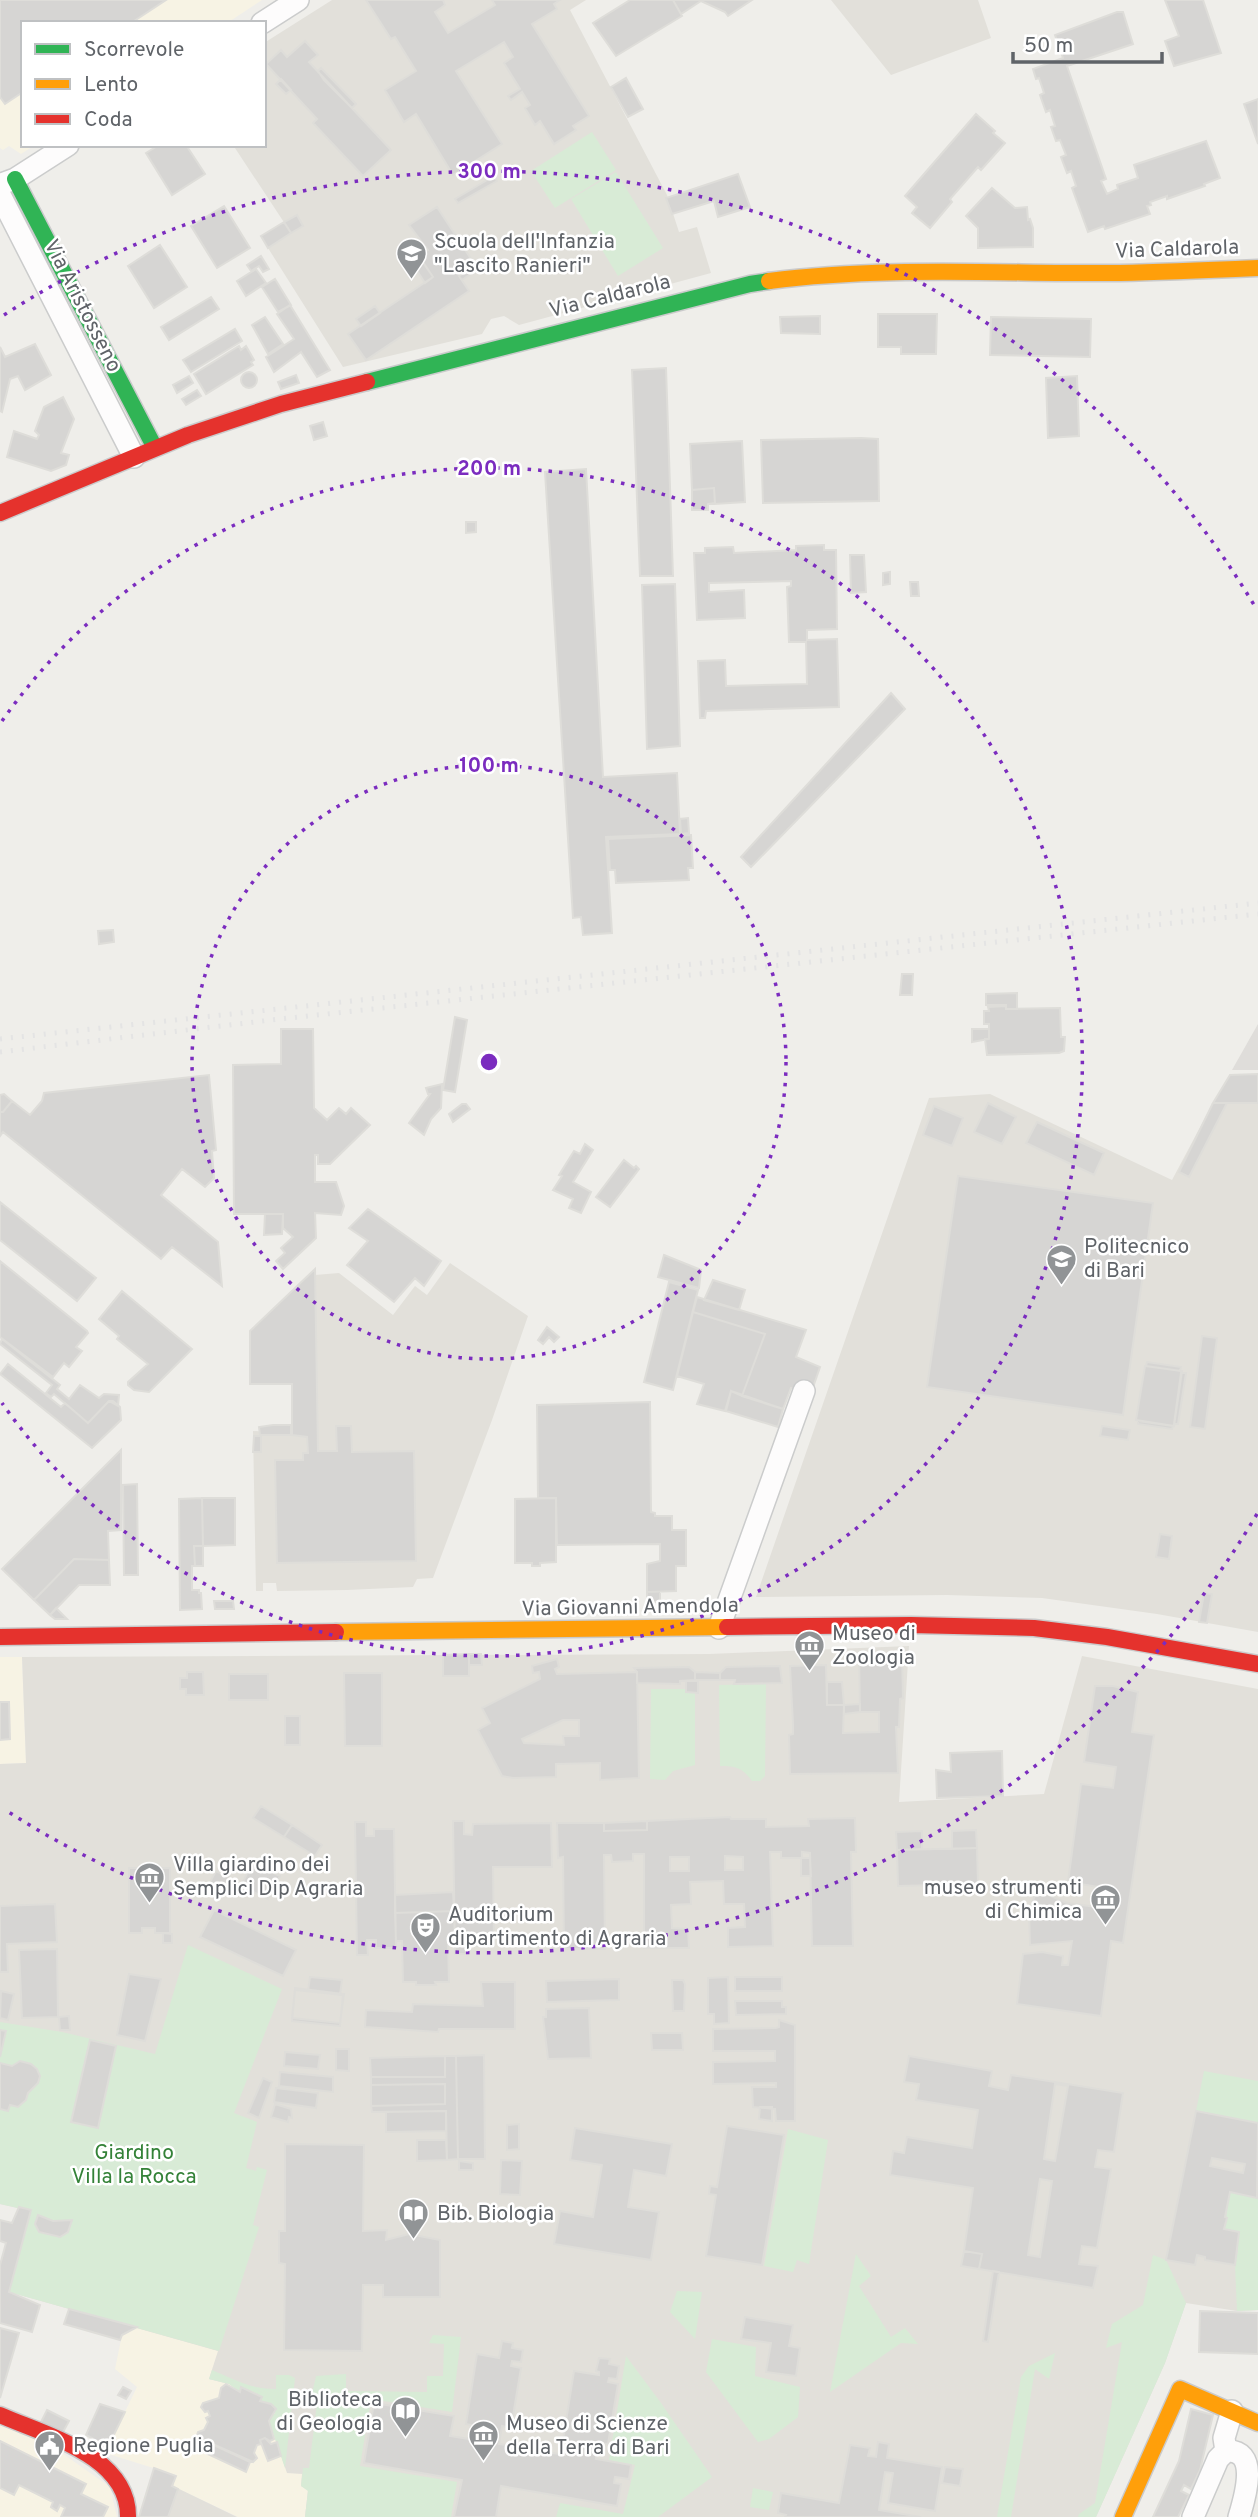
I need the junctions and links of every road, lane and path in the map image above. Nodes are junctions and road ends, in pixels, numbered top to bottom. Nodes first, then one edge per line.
1 (298, 0) edge
2 (265, 21) edge
3 (65, 147) edge
4 (8, 181) edge
5 (0, 195) edge
6 (1258, 268) edge
7 (155, 448) junction
8 (134, 457) junction
9 (0, 513) edge
10 (804, 1391) dead end
11 (719, 1628) junction
12 (0, 1637) edge
13 (1258, 1664) edge
14 (1232, 2411) junction
15 (0, 2415) edge
16 (1258, 2424) edge
17 (1226, 2451) junction
18 (1247, 2509) edge
19 (128, 2517) edge
20 (1123, 2517) edge
21 (1193, 2517) edge

1 - 2 street
3 - 4 street
4 - 7 street, Via Aristosseno
5 - 8 street, Via Aristosseno
6 - 7 street, Via Caldarola
7 - 8 street, Via Caldarola
8 - 9 street, Via Caldarola
10 - 11 street
11 - 12 street, Via Giovanni Amendola
11 - 13 street, Via Giovanni Amendola
14 - 16 street
14 - 17 street
14 - 20 street
15 - 19 street
17 - 18 street
17 - 21 street

